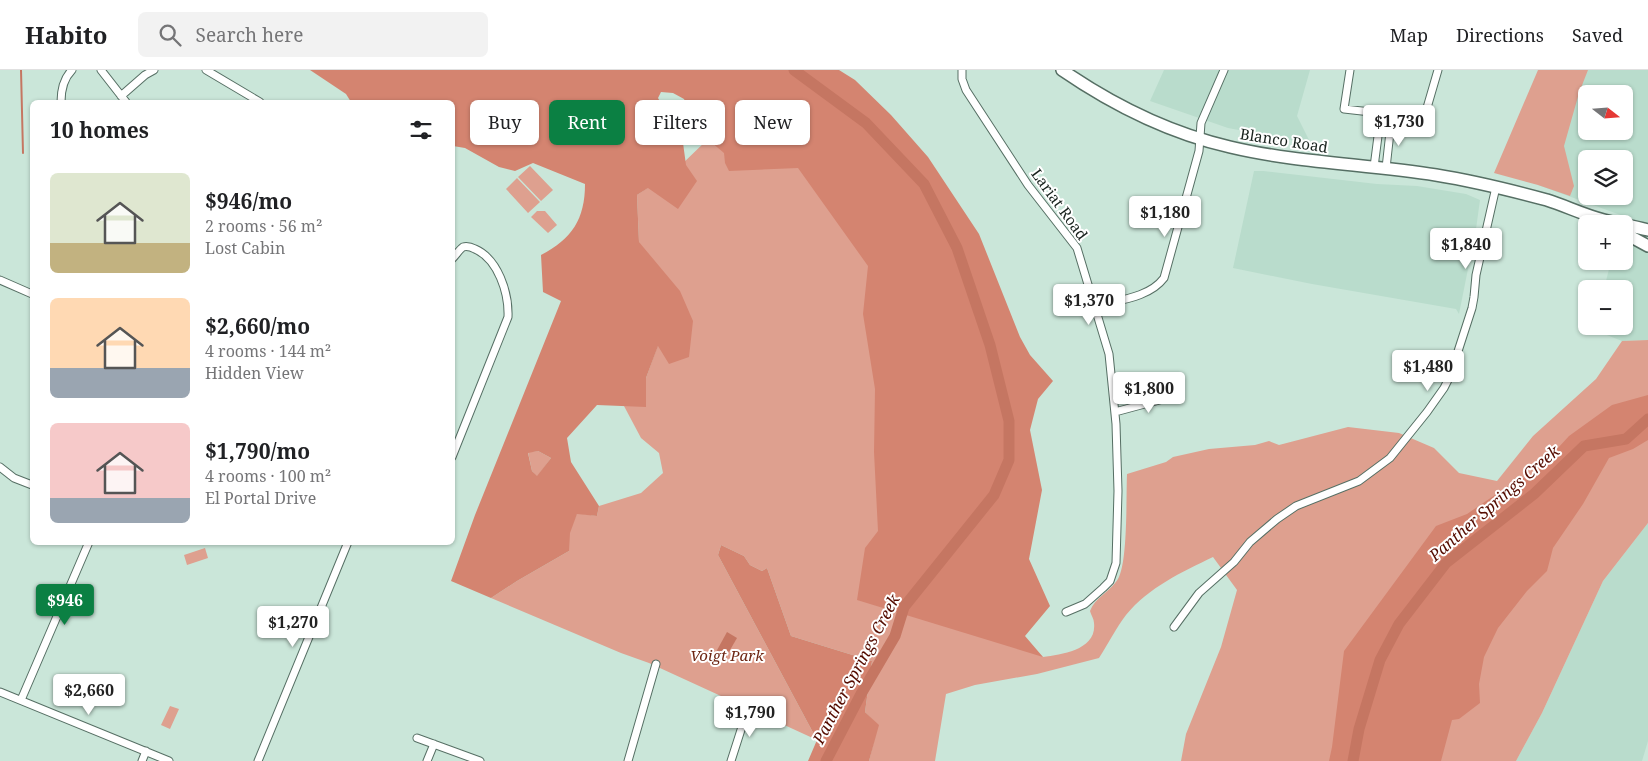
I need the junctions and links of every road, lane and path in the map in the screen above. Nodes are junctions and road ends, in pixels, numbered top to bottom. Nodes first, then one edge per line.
1 (72, 70) edge
2 (101, 70) edge
3 (154, 70) edge
4 (206, 70) edge
5 (962, 70) edge
6 (1062, 70) edge
7 (1224, 70) edge
8 (1350, 70) edge
9 (1438, 70) edge
10 (123, 99) edge
11 (61, 100) edge
12 (257, 100) edge
13 (1381, 113) junction
14 (1392, 114) junction
15 (1379, 131) junction
16 (1390, 132) junction
17 (1200, 139) junction
18 (1380, 168) junction
19 (1496, 187) junction
20 (1587, 215) edge
21 (1633, 226) edge
22 (1648, 230) edge
23 (1633, 238) edge
24 (1646, 244) edge
25 (455, 256) edge
26 (0, 280) edge
27 (30, 293) edge
28 (1095, 306) junction
29 (1178, 395) dead end
30 (1114, 412) junction
31 (455, 449) edge
32 (0, 467) edge
33 (30, 484) edge
34 (88, 545) edge
35 (347, 545) edge
36 (1066, 612) dead end
37 (1174, 627) dead end
38 (656, 664) dead end
39 (0, 692) edge
40 (20, 700) junction
41 (748, 708) dead end
42 (418, 738) dead end
43 (434, 744) junction
44 (146, 751) junction
45 (142, 761) edge
46 (168, 761) edge
47 (258, 761) edge
48 (427, 761) edge
49 (480, 761) edge
50 (628, 761) edge
51 (731, 761) edge

1 - 11 street
2 - 10 street
3 - 10 street
4 - 12 street
5 - 28 street, Lariat Road
6 - 17 main road, Blanco Road
7 - 17 street
8 - 13 street
9 - 14 street
13 - 14 street
13 - 15 street
14 - 16 street
15 - 16 street
15 - 18 street
16 - 18 street
17 - 18 main road, Blanco Road
17 - 28 street
18 - 19 main road, Blanco Road
19 - 20 main road, Blanco Road
19 - 37 street
21 - 22 main road, Blanco Road
23 - 24 main road
25 - 31 street
26 - 27 street
28 - 30 street, Lariat Road
29 - 30 street
30 - 36 street, Lariat Road
32 - 33 street
34 - 40 street
35 - 47 street
38 - 50 street
39 - 40 street
40 - 44 street
41 - 51 street
42 - 43 street
43 - 48 street
43 - 49 street
44 - 45 street
44 - 46 street

